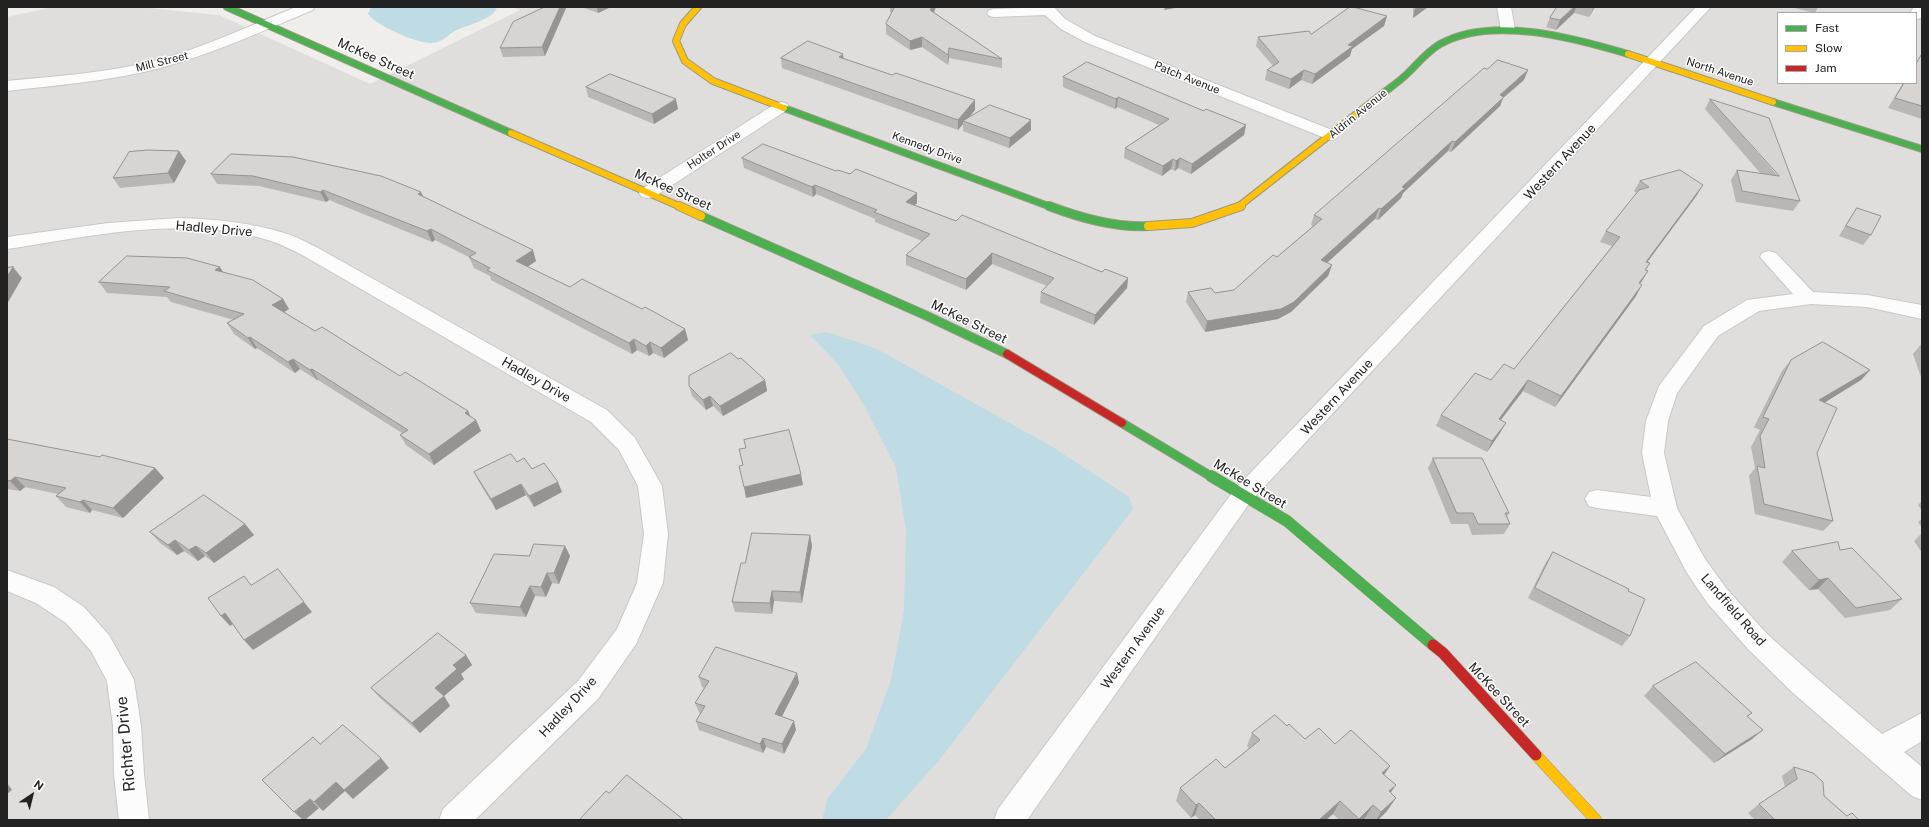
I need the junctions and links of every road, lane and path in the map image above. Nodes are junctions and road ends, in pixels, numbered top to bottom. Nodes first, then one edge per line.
1 (227, 7) edge
2 (308, 7) edge
3 (698, 7) edge
4 (1504, 7) edge
5 (1704, 7) edge
6 (1048, 9) edge
7 (994, 13) dead end
8 (266, 24) junction
9 (1508, 30) junction
10 (1653, 64) junction
11 (7, 86) edge
12 (781, 107) junction
13 (1331, 135) junction
14 (1922, 149) edge
15 (648, 193) junction
16 (1192, 223) joint
17 (7, 243) edge
18 (1769, 258) dead end
19 (1809, 298) junction
20 (1922, 312) edge
21 (1244, 495) junction
22 (1597, 499) dead end
23 (1665, 508) junction
24 (7, 580) edge
25 (1922, 726) edge
26 (1880, 750) junction
27 (1922, 786) edge
28 (1019, 817) edge
29 (134, 820) edge
30 (454, 820) edge
31 (1596, 820) edge

1 - 8 street, McKee Street
2 - 8 street, Mill Street
3 - 12 street, Kennedy Drive
4 - 9 street
5 - 10 street, Western Avenue
6 - 7 street
6 - 13 street, Patch Avenue
8 - 11 street, Mill Street
8 - 15 street, McKee Street
9 - 10 street, North Avenue
9 - 13 street, Aldrin Avenue
10 - 14 street, North Avenue
10 - 21 street, Western Avenue
12 - 15 street, Holter Drive
12 - 16 street, Kennedy Drive
13 - 16 street, Aldrin Avenue
15 - 21 street, McKee Street
17 - 30 street, Hadley Drive
18 - 19 street
19 - 20 street, Landfield Road
19 - 23 street, Landfield Road
21 - 28 street, Western Avenue
21 - 31 street, McKee Street
22 - 23 street
23 - 26 street, Landfield Road
24 - 29 street, Richter Drive
25 - 26 street
26 - 27 street, Landfield Road

